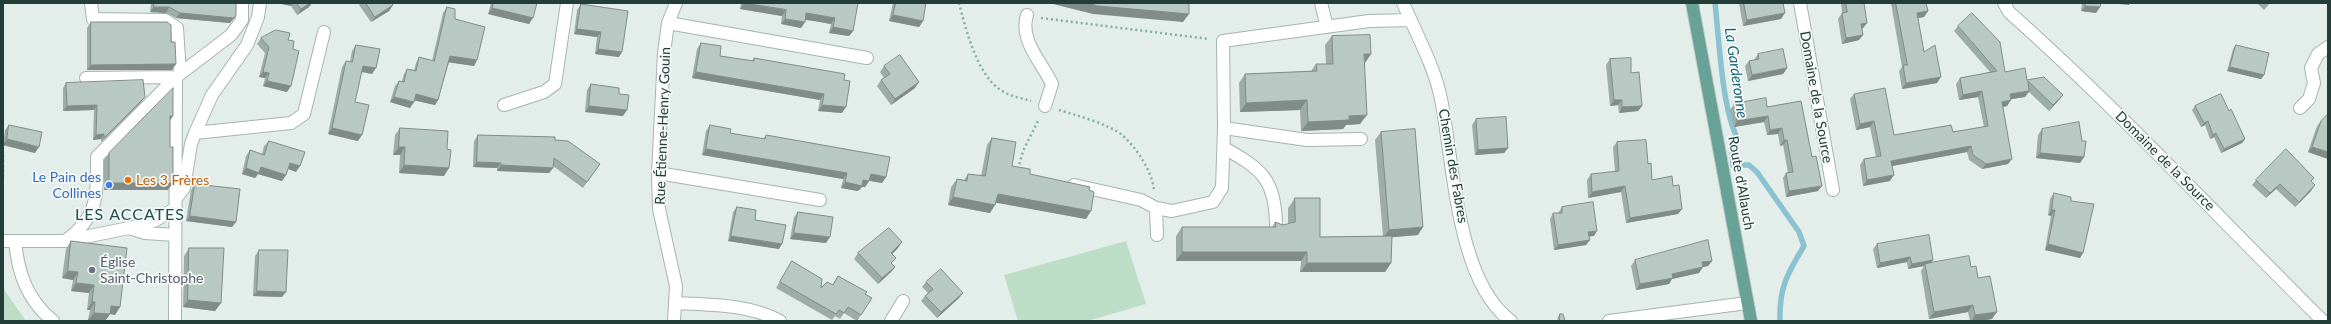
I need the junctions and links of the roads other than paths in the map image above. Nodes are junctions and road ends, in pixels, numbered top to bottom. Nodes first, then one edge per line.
1 (91, 3) edge
2 (242, 3) edge
3 (260, 3) edge
4 (567, 3) edge
5 (676, 3) edge
6 (1321, 3) edge
7 (1403, 3) edge
8 (1692, 3) edge
9 (1800, 3) edge
10 (2004, 3) edge
11 (1027, 15) dead end
12 (1410, 20) junction
13 (668, 23) junction
14 (1327, 27) junction
15 (324, 32) dead end
16 (2328, 47) edge
17 (867, 58) dead end
18 (178, 75) junction
19 (86, 78) dead end
20 (504, 105) dead end
21 (1045, 106) road end
22 (2300, 108) dead end
23 (1224, 128) junction
24 (195, 133) junction
25 (1361, 139) dead end
26 (1224, 148) junction
27 (658, 173) junction
28 (1063, 182) edge
29 (1833, 190) dead end
30 (820, 200) dead end
31 (176, 203) junction
32 (1156, 208) junction
33 (1276, 227) edge
34 (129, 228) junction
35 (175, 235) junction
36 (1157, 235) dead end
37 (9, 240) edge
38 (65, 240) junction
39 (903, 301) dead end
40 (676, 303) junction
41 (1747, 303) junction
42 (53, 321) edge
43 (175, 321) edge
44 (674, 321) edge
45 (780, 321) edge
46 (891, 321) edge
47 (1511, 321) edge
48 (1608, 321) edge
49 (1751, 321) edge
50 (2323, 321) edge

1 - 18 street
2 - 18 street
3 - 24 street
4 - 20 street
5 - 13 street, Rue Étienne-Henry Gouin
6 - 14 street
7 - 12 street, Chemin des Fabres
8 - 41 main road, Route d'Allauch
9 - 29 street, Domaine de la Source
10 - 50 street, Domaine de la Source
11 - 21 street
12 - 14 street
12 - 47 street, Chemin des Fabres
13 - 17 street
13 - 27 street, Rue Étienne-Henry Gouin
14 - 23 street
15 - 24 street
16 - 22 street
18 - 19 street
18 - 31 street
18 - 38 street
23 - 25 street
23 - 26 street
24 - 31 street
26 - 32 street
26 - 33 street
27 - 30 street
27 - 40 street, Rue Étienne-Henry Gouin
28 - 32 street
31 - 34 street
31 - 35 street
32 - 36 street
34 - 35 street
34 - 38 street
35 - 43 street
37 - 38 street
37 - 42 street
39 - 46 street
40 - 44 street, Rue Étienne-Henry Gouin
40 - 45 street
41 - 48 street
41 - 49 main road, Route d'Allauch

